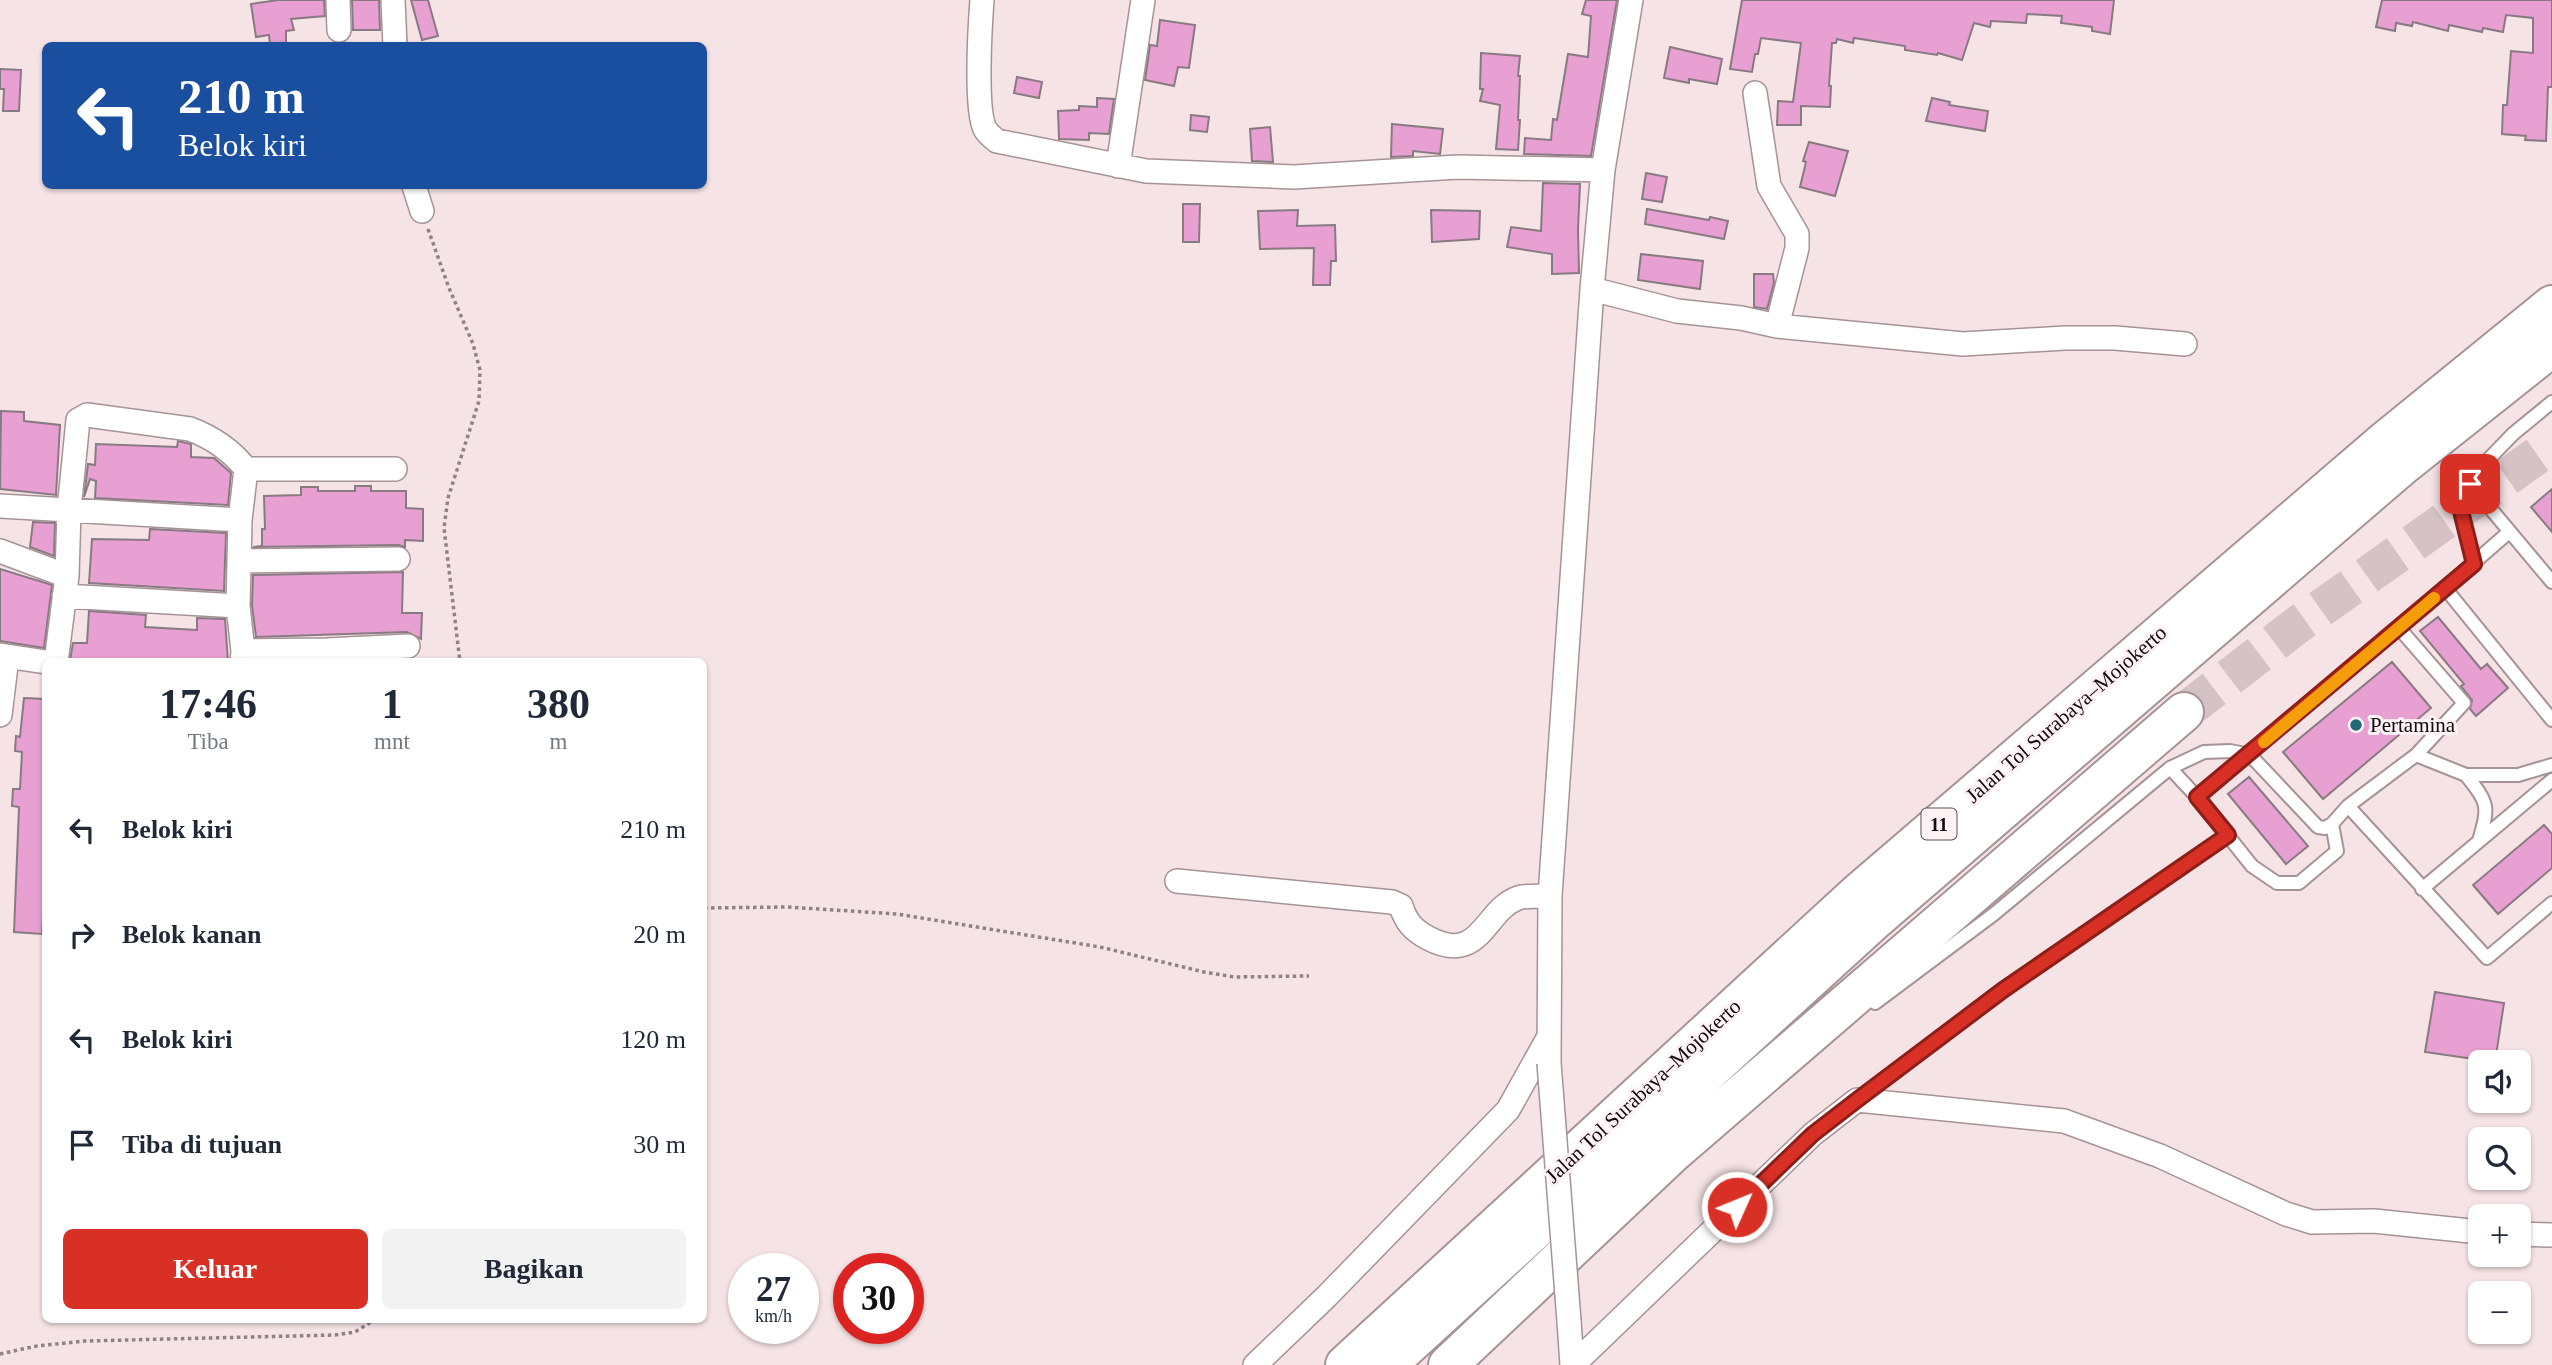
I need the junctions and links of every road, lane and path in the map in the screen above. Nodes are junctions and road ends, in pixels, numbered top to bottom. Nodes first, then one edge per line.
1 (338, 0) edge
2 (393, 0) edge
3 (982, 0) edge
4 (1143, 0) edge
5 (1630, 0) edge
6 (339, 30) dead end
7 (395, 42) edge
8 (1755, 93) dead end
9 (1118, 166) junction
10 (1603, 170) junction
11 (416, 189) edge
12 (422, 211) joint
13 (1592, 289) junction
14 (2552, 305) edge
15 (1777, 326) junction
16 (2185, 344) dead end
17 (2552, 347) edge
18 (2552, 401) edge
19 (2482, 466) junction
20 (246, 469) junction
21 (395, 469) dead end
22 (0, 506) edge
23 (69, 510) junction
24 (240, 520) junction
25 (2509, 532) junction
26 (0, 551) edge
27 (398, 559) dead end
28 (240, 561) junction
29 (2474, 564) junction
30 (2552, 582) edge
31 (66, 586) junction
32 (2445, 588) junction
33 (238, 606) junction
34 (2399, 628) junction
35 (408, 646) dead end
36 (4, 656) edge
37 (242, 656) edge
38 (327, 656) edge
39 (57, 658) edge
40 (460, 658) edge
41 (42, 661) edge
42 (2185, 712) tunnel mouth
43 (0, 715) edge
44 (2552, 720) edge
45 (2250, 755) junction
46 (2416, 755) junction
47 (2552, 765) edge
48 (2170, 768) junction
49 (2466, 775) junction
50 (2552, 780) edge
51 (2197, 797) junction
52 (2348, 806) junction
53 (2332, 824) junction
54 (2228, 835) junction
55 (2480, 841) junction
56 (1177, 881) dead end
57 (2422, 889) junction
58 (1550, 895) junction
59 (2552, 903) edge
60 (707, 908) edge
61 (1309, 976) dead end
62 (1862, 1012) dead end
63 (1549, 1037) junction
64 (1818, 1045) dead end
65 (1857, 1100) junction
66 (1674, 1152) junction
67 (2468, 1231) edge
68 (2531, 1234) edge
69 (2552, 1235) edge
70 (369, 1323) edge
71 (0, 1354) edge
72 (1255, 1365) edge
73 (1345, 1365) edge
74 (1387, 1365) edge
75 (1448, 1365) edge
76 (1572, 1365) edge

1 - 6 street
2 - 7 street
3 - 9 street
4 - 9 street
5 - 10 street
8 - 15 street
9 - 10 street
10 - 13 street
11 - 12 street
12 - 40 path
13 - 15 street
13 - 58 street
14 - 73 highway, Jalan Tol Surabaya–Mojokerto / 11
15 - 16 street
17 - 74 highway, Jalan Tol Surabaya–Mojokerto / 11
18 - 19 lane
19 - 25 lane
19 - 29 lane
20 - 21 street
20 - 23 street
20 - 24 street
22 - 23 street
23 - 24 street
23 - 31 street
24 - 28 street
25 - 29 lane
25 - 30 lane
26 - 31 street
27 - 28 street
28 - 33 street
29 - 32 lane
31 - 33 street
31 - 39 street
32 - 34 lane
32 - 44 lane
33 - 37 street
34 - 45 lane
34 - 46 lane
35 - 38 street
36 - 41 street
36 - 43 street
37 - 38 street
42 - 66 highway
45 - 48 lane
45 - 51 lane
45 - 53 lane
46 - 49 lane
46 - 52 lane
47 - 49 lane
48 - 51 lane
48 - 62 lane
49 - 55 lane
50 - 55 lane
51 - 54 lane
52 - 53 lane
52 - 57 lane
53 - 54 lane
54 - 65 lane
55 - 57 lane
56 - 58 street
57 - 59 lane
58 - 63 street
60 - 61 path
63 - 72 street
63 - 76 street, bridge
64 - 66 lane
65 - 67 street
65 - 76 street
66 - 75 highway
68 - 69 street
70 - 71 path

